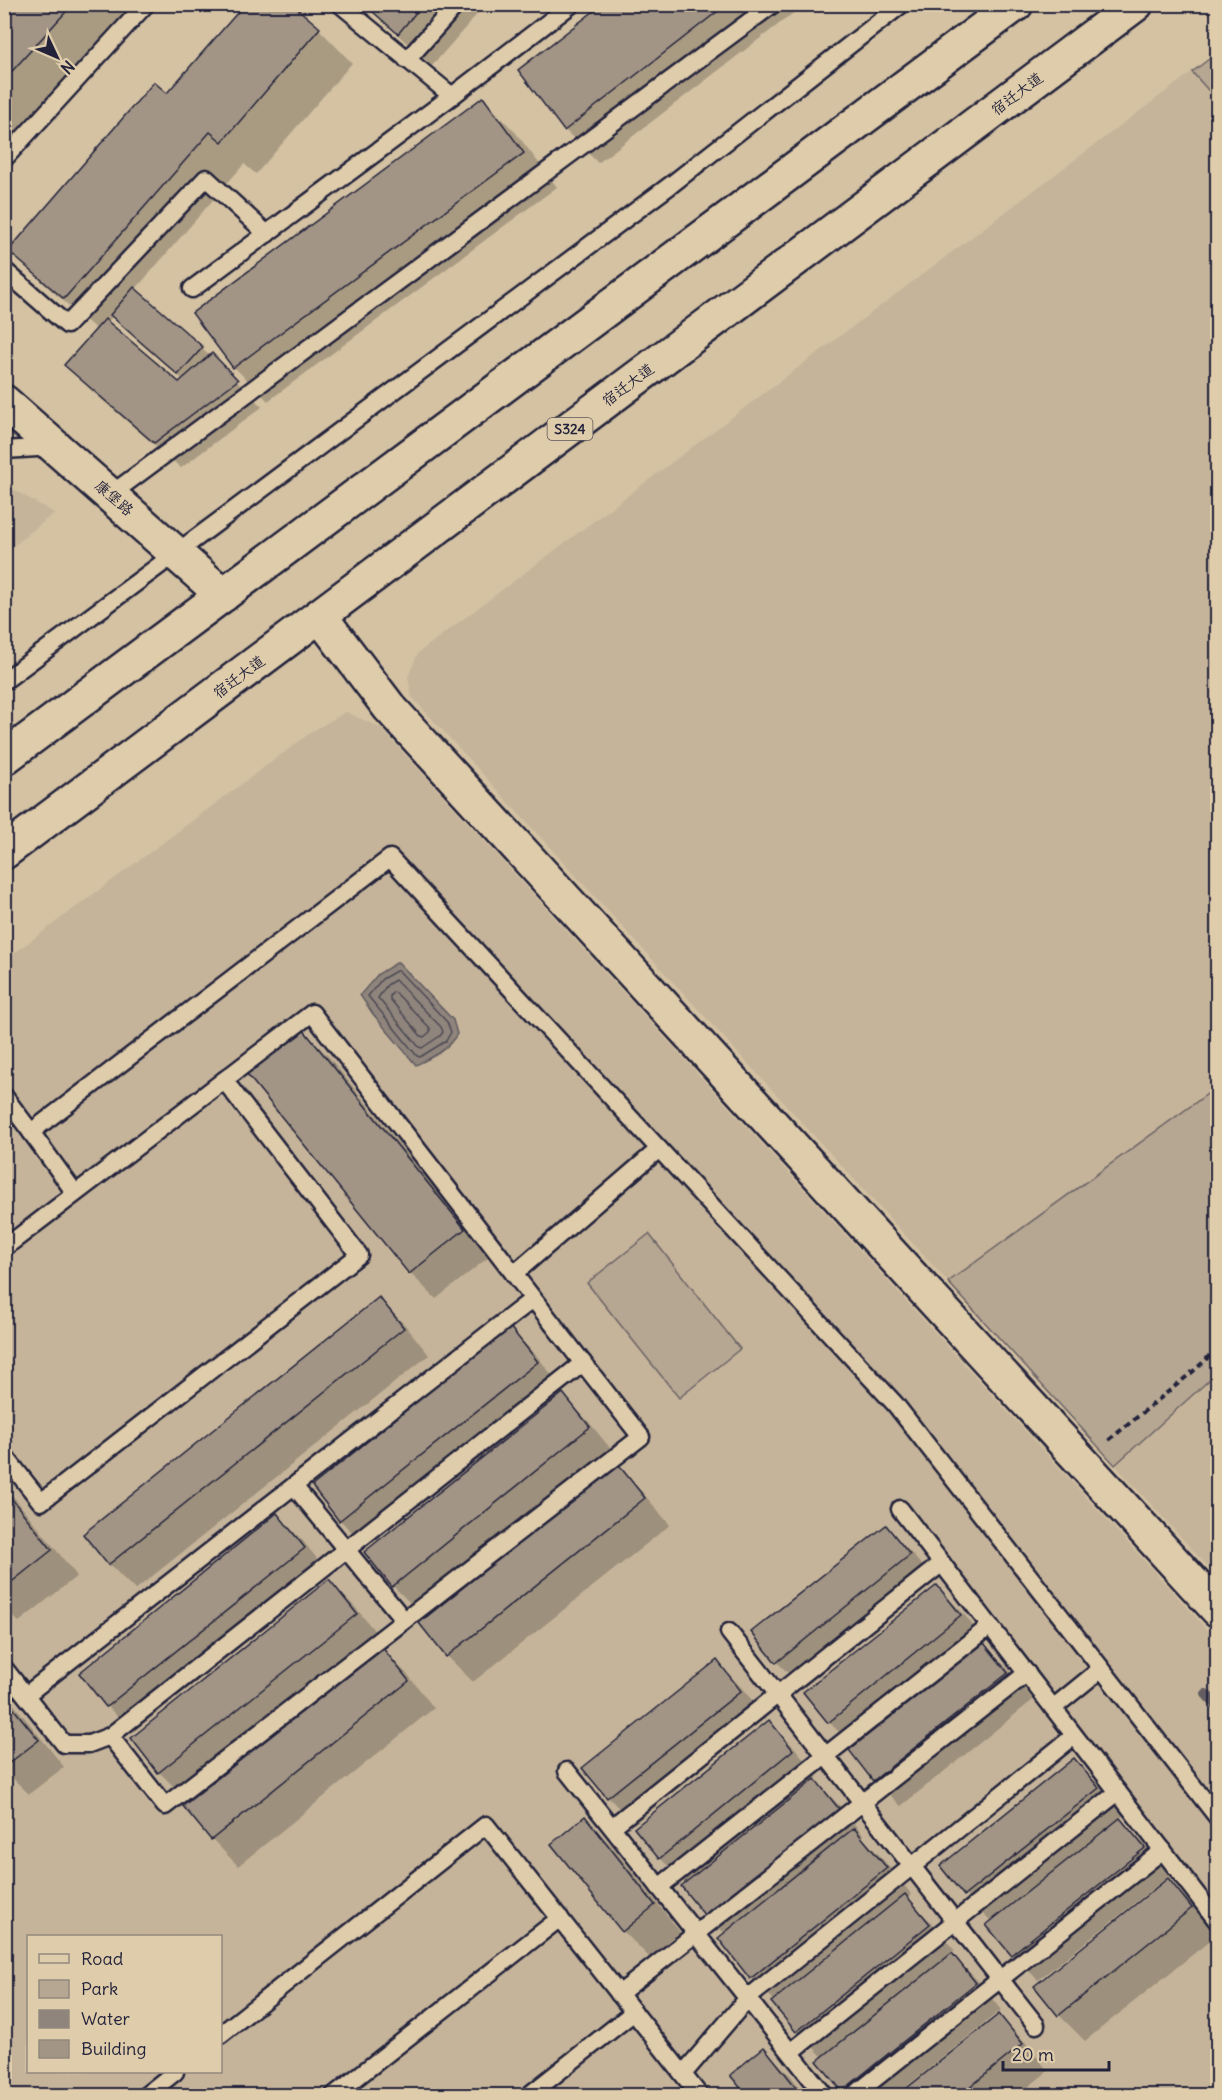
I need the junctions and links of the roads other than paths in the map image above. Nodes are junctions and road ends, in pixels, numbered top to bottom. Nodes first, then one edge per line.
1 (146, 4) edge
2 (340, 4) edge
3 (457, 4) edge
4 (572, 4) edge
5 (773, 4) edge
6 (902, 4) edge
7 (1016, 4) edge
8 (1136, 4) edge
9 (407, 60) junction
10 (452, 96) junction
11 (4, 159) edge
12 (267, 234) junction
13 (4, 270) edge
14 (192, 289) dead end
15 (4, 402) edge
16 (55, 447) junction
17 (4, 450) edge
18 (110, 495) junction
19 (176, 554) junction
20 (223, 595) junction
21 (320, 616) junction
22 (4, 681) edge
23 (4, 758) edge
24 (4, 852) edge
25 (224, 1080) junction
26 (4, 1096) edge
27 (31, 1132) junction
28 (659, 1149) junction
29 (75, 1193) junction
30 (4, 1248) edge
31 (514, 1274) junction
32 (533, 1299) junction
33 (583, 1363) junction
34 (4, 1455) edge
35 (294, 1486) junction
36 (900, 1509) dead end
37 (346, 1550) junction
38 (942, 1563) junction
39 (1218, 1610) edge
40 (404, 1620) junction
41 (990, 1626) junction
42 (729, 1632) dead end
43 (4, 1668) edge
44 (1101, 1669) junction
45 (1027, 1673) junction
46 (778, 1694) junction
47 (26, 1695) junction
48 (1053, 1708) junction
49 (110, 1736) junction
50 (1074, 1736) junction
51 (826, 1756) junction
52 (567, 1771) dead end
53 (1118, 1792) junction
54 (862, 1802) junction
55 (1218, 1818) edge
56 (612, 1827) junction
57 (1163, 1850) junction
58 (912, 1866) junction
59 (659, 1887) junction
60 (560, 1918) junction
61 (956, 1921) junction
62 (1218, 1922) edge
63 (696, 1933) junction
64 (1000, 1978) junction
65 (620, 1994) junction
66 (748, 1998) junction
67 (634, 2012) junction
68 (1036, 2025) dead end
69 (222, 2034) edge
70 (791, 2052) junction
71 (174, 2073) edge
72 (683, 2074) junction
73 (145, 2096) edge
74 (333, 2096) edge
75 (528, 2096) edge
76 (700, 2096) edge
77 (825, 2096) edge
78 (853, 2096) edge

1 - 11 lane
2 - 9 lane
3 - 9 lane
4 - 10 lane
5 - 18 lane
6 - 19 lane
7 - 20 main road
8 - 21 main road, 宿迁大道 / S324
9 - 10 lane
10 - 12 lane
12 - 13 lane
12 - 14 lane
15 - 16 main road, 康堡路
16 - 17 lane
16 - 18 main road, 康堡路
18 - 19 main road, 康堡路
19 - 20 main road, 康堡路
19 - 22 lane
20 - 23 main road
21 - 24 main road, 宿迁大道 / S324
21 - 39 main road
25 - 29 lane
25 - 31 lane
25 - 34 lane
26 - 27 lane
27 - 28 lane
27 - 29 lane
28 - 31 lane
28 - 44 lane
29 - 30 lane
31 - 32 lane
32 - 33 lane
32 - 35 lane
33 - 37 lane
33 - 40 lane
35 - 37 lane
35 - 47 lane
36 - 38 lane
37 - 40 lane
37 - 49 lane
38 - 41 lane
38 - 46 lane
40 - 49 lane
41 - 45 lane
41 - 51 lane
42 - 46 lane
43 - 47 lane
44 - 48 lane
44 - 55 lane
45 - 48 lane
45 - 54 lane
46 - 51 lane
46 - 56 lane
47 - 49 lane
48 - 50 lane
50 - 53 lane
50 - 58 lane
51 - 54 lane
51 - 59 lane
52 - 56 lane
53 - 57 lane
53 - 61 lane
54 - 58 lane
54 - 63 lane
56 - 59 lane
57 - 62 lane
57 - 64 lane
58 - 61 lane
58 - 66 lane
59 - 63 lane
60 - 65 lane
60 - 69 lane
60 - 74 lane
61 - 64 lane
61 - 70 lane
63 - 65 lane
63 - 66 lane
64 - 68 lane
64 - 78 lane
65 - 67 lane
66 - 70 lane
66 - 72 lane
67 - 72 lane
67 - 75 lane
70 - 77 lane
71 - 73 lane
72 - 76 lane

